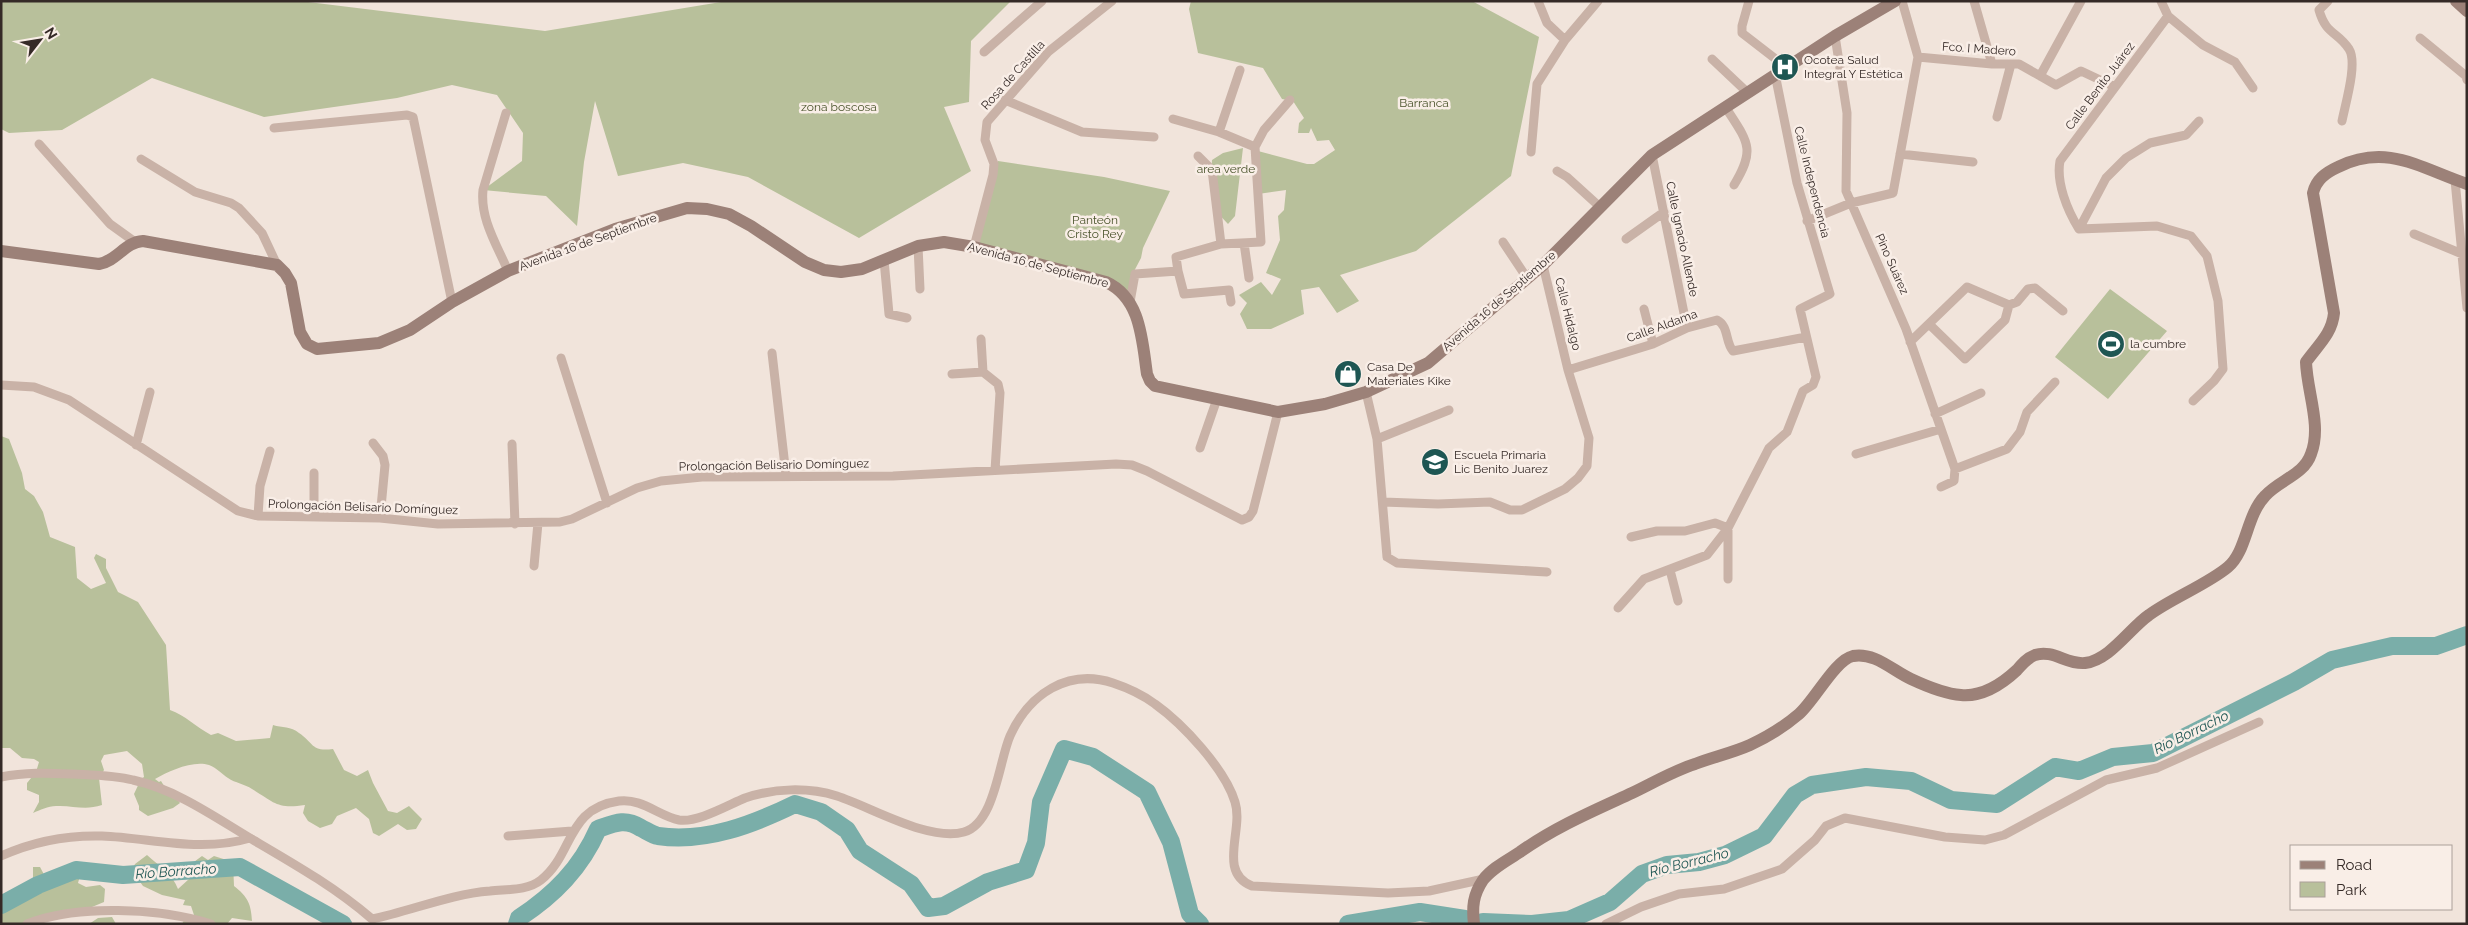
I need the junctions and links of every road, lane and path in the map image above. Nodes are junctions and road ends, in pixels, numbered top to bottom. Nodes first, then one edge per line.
1 (1042, 1) edge
2 (1112, 1) edge
3 (1538, 1) edge
4 (1598, 1) edge
5 (1749, 1) edge
6 (1895, 1) edge
7 (1902, 1) edge
8 (1974, 1) edge
9 (2081, 1) edge
10 (2162, 1) edge
11 (2328, 1) edge
12 (2456, 1) edge
13 (2467, 11) edge
14 (2168, 16) junction
15 (1835, 36) junction
16 (2420, 38) dead end
17 (1565, 40) junction
18 (984, 52) dead end
19 (1918, 57) junction
20 (1712, 59) dead end
21 (1992, 64) junction
22 (2011, 64) junction
23 (1786, 67) junction
24 (1240, 70) dead end
25 (1775, 74) junction
26 (2040, 76) junction
27 (2466, 77) edge
28 (2115, 87) junction
29 (2253, 88) dead end
30 (1748, 92) junction
31 (1005, 100) junction
32 (1290, 100) dead end
33 (1726, 108) junction
34 (506, 113) dead end
35 (1997, 117) dead end
36 (1174, 119) dead end
37 (2200, 121) dead end
38 (2342, 121) dead end
39 (274, 128) dead end
40 (1219, 132) junction
41 (1154, 136) dead end
42 (39, 144) dead end
43 (1255, 147) junction
44 (1531, 152) dead end
45 (1900, 154) junction
46 (1652, 155) junction
47 (1198, 156) dead end
48 (141, 159) dead end
49 (1973, 162) dead end
50 (1557, 171) dead end
51 (2461, 182) edge
52 (1734, 185) dead end
53 (1851, 203) junction
54 (1600, 208) junction
55 (1664, 212) junction
56 (1807, 221) junction
57 (2079, 229) junction
58 (2414, 234) dead end
59 (1626, 239) dead end
60 (135, 242) junction
61 (1503, 242) dead end
62 (1244, 243) junction
63 (1221, 244) junction
64 (918, 246) junction
65 (974, 247) junction
66 (1, 251) edge
67 (2464, 255) edge
68 (884, 260) junction
69 (277, 264) junction
70 (1542, 265) junction
71 (508, 271) junction
72 (1178, 271) junction
73 (1249, 278) dead end
74 (1527, 278) junction
75 (920, 290) dead end
76 (452, 302) junction
77 (1130, 302) junction
78 (1231, 302) dead end
79 (2009, 305) junction
80 (2467, 308) edge
81 (1644, 309) dead end
82 (2063, 311) dead end
83 (907, 318) dead end
84 (1930, 324) junction
85 (1687, 328) junction
86 (1806, 337) junction
87 (981, 339) dead end
88 (1910, 342) junction
89 (1653, 344) junction
90 (772, 352) dead end
91 (561, 358) dead end
92 (1568, 370) junction
93 (984, 372) junction
94 (952, 374) dead end
95 (2055, 382) dead end
96 (1, 385) edge
97 (150, 392) dead end
98 (1366, 392) junction
99 (1981, 393) dead end
100 (1218, 399) junction
101 (2193, 401) dead end
102 (1449, 410) dead end
103 (1278, 412) junction
104 (1935, 414) junction
105 (1941, 429) junction
106 (1378, 439) junction
107 (373, 443) dead end
108 (512, 444) dead end
109 (136, 445) junction
110 (1200, 448) dead end
111 (270, 450) dead end
112 (1856, 454) dead end
113 (1955, 469) junction
114 (995, 470) junction
115 (314, 473) dead end
116 (786, 476) junction
117 (1941, 487) dead end
118 (1383, 502) junction
119 (607, 503) junction
120 (258, 516) junction
121 (314, 517) junction
122 (380, 518) junction
123 (538, 523) junction
124 (515, 524) junction
125 (1728, 528) junction
126 (1631, 537) dead end
127 (534, 566) dead end
128 (1670, 570) junction
129 (1547, 572) dead end
130 (1728, 579) dead end
131 (1678, 602) dead end
132 (1618, 608) dead end
133 (2259, 722) dead end
134 (1, 777) edge
135 (572, 831) junction
136 (508, 836) dead end
137 (250, 838) junction
138 (1, 856) edge
139 (1484, 879) junction
140 (369, 921) edge
141 (27, 924) edge
142 (211, 924) edge
143 (1474, 924) edge
144 (1606, 924) edge

1 - 18 street
2 - 31 street, Rosa de Castilla
3 - 17 street
4 - 17 street
5 - 23 street
6 - 15 street, Avenida 16 de Septiembre
7 - 19 street
8 - 21 street
9 - 26 street
10 - 14 street
11 - 38 street
12 - 13 street
14 - 28 street, Calle Benito Juárez
14 - 29 street
15 - 23 street, Avenida 16 de Septiembre
15 - 53 street, Pino Suárez
16 - 27 street
17 - 44 street
19 - 21 street, Fco. I Madero
19 - 45 street
20 - 30 street
21 - 22 street, Fco. I Madero
22 - 26 street, Fco. I Madero
22 - 35 street
23 - 25 street, Avenida 16 de Septiembre
24 - 40 street
25 - 30 street, Avenida 16 de Septiembre
25 - 56 street, Calle Independencia
26 - 28 street, Fco. I Madero
28 - 57 street, Calle Benito Juárez
30 - 33 street, Avenida 16 de Septiembre
31 - 41 street
31 - 65 street, Rosa de Castilla
32 - 43 street
33 - 46 street, Avenida 16 de Septiembre
33 - 52 street
34 - 71 street
36 - 40 street
37 - 57 street
39 - 76 street
40 - 43 street
42 - 60 street
43 - 62 street
45 - 49 street
45 - 53 street
46 - 54 street, Avenida 16 de Septiembre
46 - 55 street, Calle Ignacio Allende
47 - 63 street
48 - 69 street
50 - 54 street
51 - 67 street
51 - 139 street
53 - 56 street
53 - 88 street, Pino Suárez
54 - 70 street, Avenida 16 de Septiembre
55 - 59 street
55 - 85 street, Calle Ignacio Allende
56 - 86 street, Calle Independencia
57 - 101 street
58 - 67 street
60 - 66 street
60 - 69 street
61 - 74 street
62 - 63 street
62 - 73 street
63 - 72 street
64 - 65 street, Avenida 16 de Septiembre
64 - 68 street, Avenida 16 de Septiembre
64 - 75 street
65 - 77 street, Avenida 16 de Septiembre
67 - 80 street
68 - 71 street, Avenida 16 de Septiembre
68 - 83 street
69 - 76 street, Avenida 16 de Septiembre
70 - 74 street, Avenida 16 de Septiembre
70 - 92 street, Calle Hidalgo
71 - 76 street, Avenida 16 de Septiembre
72 - 77 street
72 - 78 street
74 - 98 street, Avenida 16 de Septiembre
77 - 100 street, Avenida 16 de Septiembre
79 - 82 street
79 - 84 street
79 - 84 street
81 - 89 street
84 - 88 street
85 - 86 street, Calle Aldama
85 - 89 street, Calle Aldama
86 - 125 street
87 - 93 street
88 - 104 street, Pino Suárez
89 - 92 street, Calle Aldama
90 - 116 street
91 - 119 street
92 - 118 street, Calle Hidalgo
93 - 94 street
93 - 114 street
95 - 113 street
96 - 109 street, Prolongación Belisario Domínguez
97 - 109 street
98 - 103 street, Avenida 16 de Septiembre
98 - 106 street
99 - 104 street
100 - 103 street, Avenida 16 de Septiembre
100 - 110 street
102 - 106 street
103 - 114 street, Prolongación Belisario Domínguez
104 - 105 street, Pino Suárez
105 - 112 street
105 - 113 street, Pino Suárez
106 - 118 street
107 - 122 street
108 - 124 street
109 - 120 street, Prolongación Belisario Domínguez
111 - 120 street
113 - 117 street
114 - 116 street, Prolongación Belisario Domínguez
115 - 121 street
116 - 119 street, Prolongación Belisario Domínguez
118 - 129 street
119 - 123 street, Prolongación Belisario Domínguez
120 - 121 street, Prolongación Belisario Domínguez
121 - 122 street, Prolongación Belisario Domínguez
122 - 124 street, Prolongación Belisario Domínguez
123 - 124 street, Prolongación Belisario Domínguez
123 - 127 street
125 - 126 street
125 - 128 street
125 - 130 street
128 - 131 street
128 - 132 street
133 - 144 street
134 - 137 street
135 - 136 street
135 - 139 street
135 - 140 street
137 - 138 street
137 - 140 street
139 - 143 street
141 - 142 street

